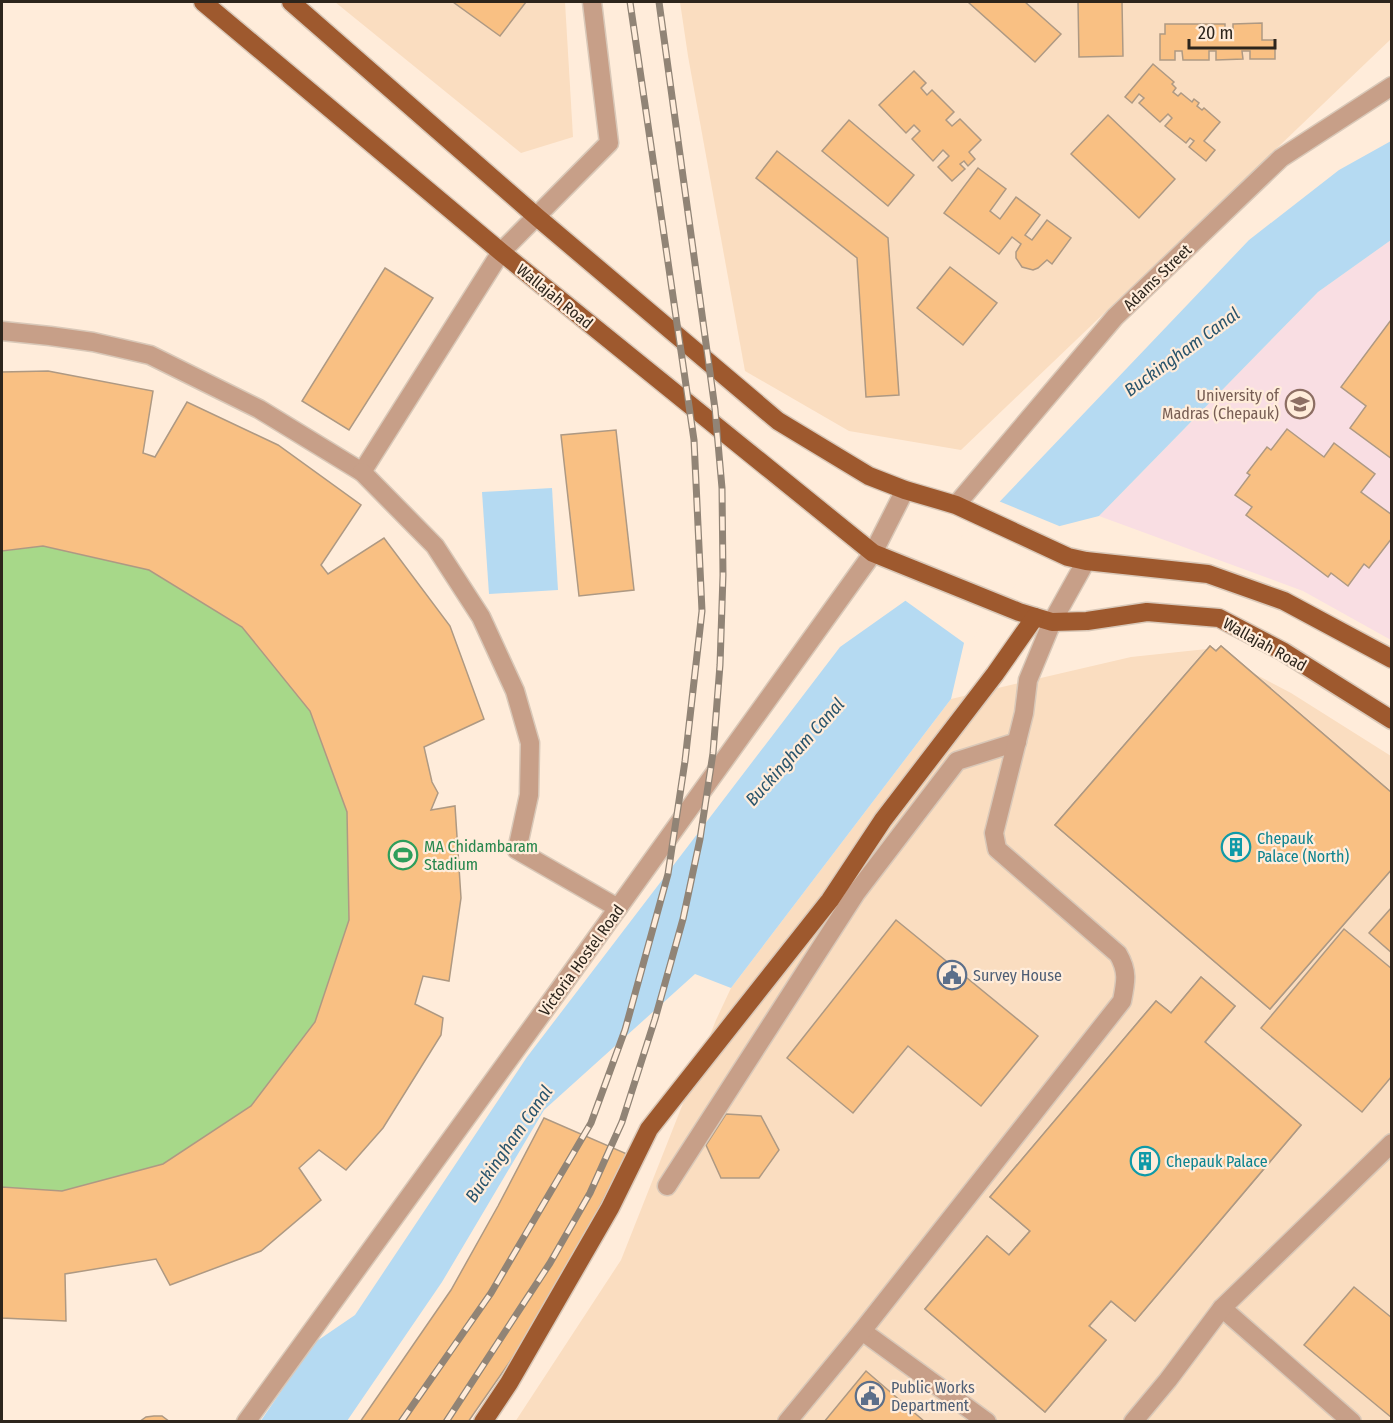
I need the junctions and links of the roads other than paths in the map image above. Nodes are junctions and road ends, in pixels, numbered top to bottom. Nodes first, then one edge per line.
1 (203, 2) edge
2 (291, 2) edge
3 (592, 2) edge
4 (1392, 86) edge
5 (537, 217) junction
6 (501, 252) junction
7 (2, 331) edge
8 (362, 472) junction
9 (904, 490) junction
10 (956, 505) junction
11 (873, 553) junction
12 (1077, 559) junction
13 (1035, 617) junction
14 (1392, 659) edge
15 (1392, 720) edge
16 (1017, 742) junction
17 (618, 908) junction
18 (1389, 1152) edge
19 (667, 1186) dead end
20 (1222, 1308) junction
21 (862, 1331) junction
22 (246, 1422) edge
23 (483, 1422) edge
24 (787, 1422) edge
25 (987, 1422) edge
26 (1133, 1422) edge
27 (1352, 1422) edge

1 - 6 main road, Wallajah Road
2 - 5 main road
3 - 5 street
4 - 10 street, Adams Street
5 - 6 street
5 - 9 main road
6 - 8 street
6 - 11 main road, Wallajah Road
7 - 8 street
8 - 17 street
9 - 10 main road
9 - 11 street, Victoria Hostel Road
10 - 12 main road
11 - 13 main road, Wallajah Road
11 - 17 street, Victoria Hostel Road
12 - 13 street
12 - 14 main road
13 - 15 main road, Wallajah Road
13 - 16 street
13 - 23 main road
16 - 19 street
16 - 21 street
17 - 22 street, Victoria Hostel Road
18 - 20 street
20 - 26 street
20 - 27 street
21 - 24 street
21 - 25 street

